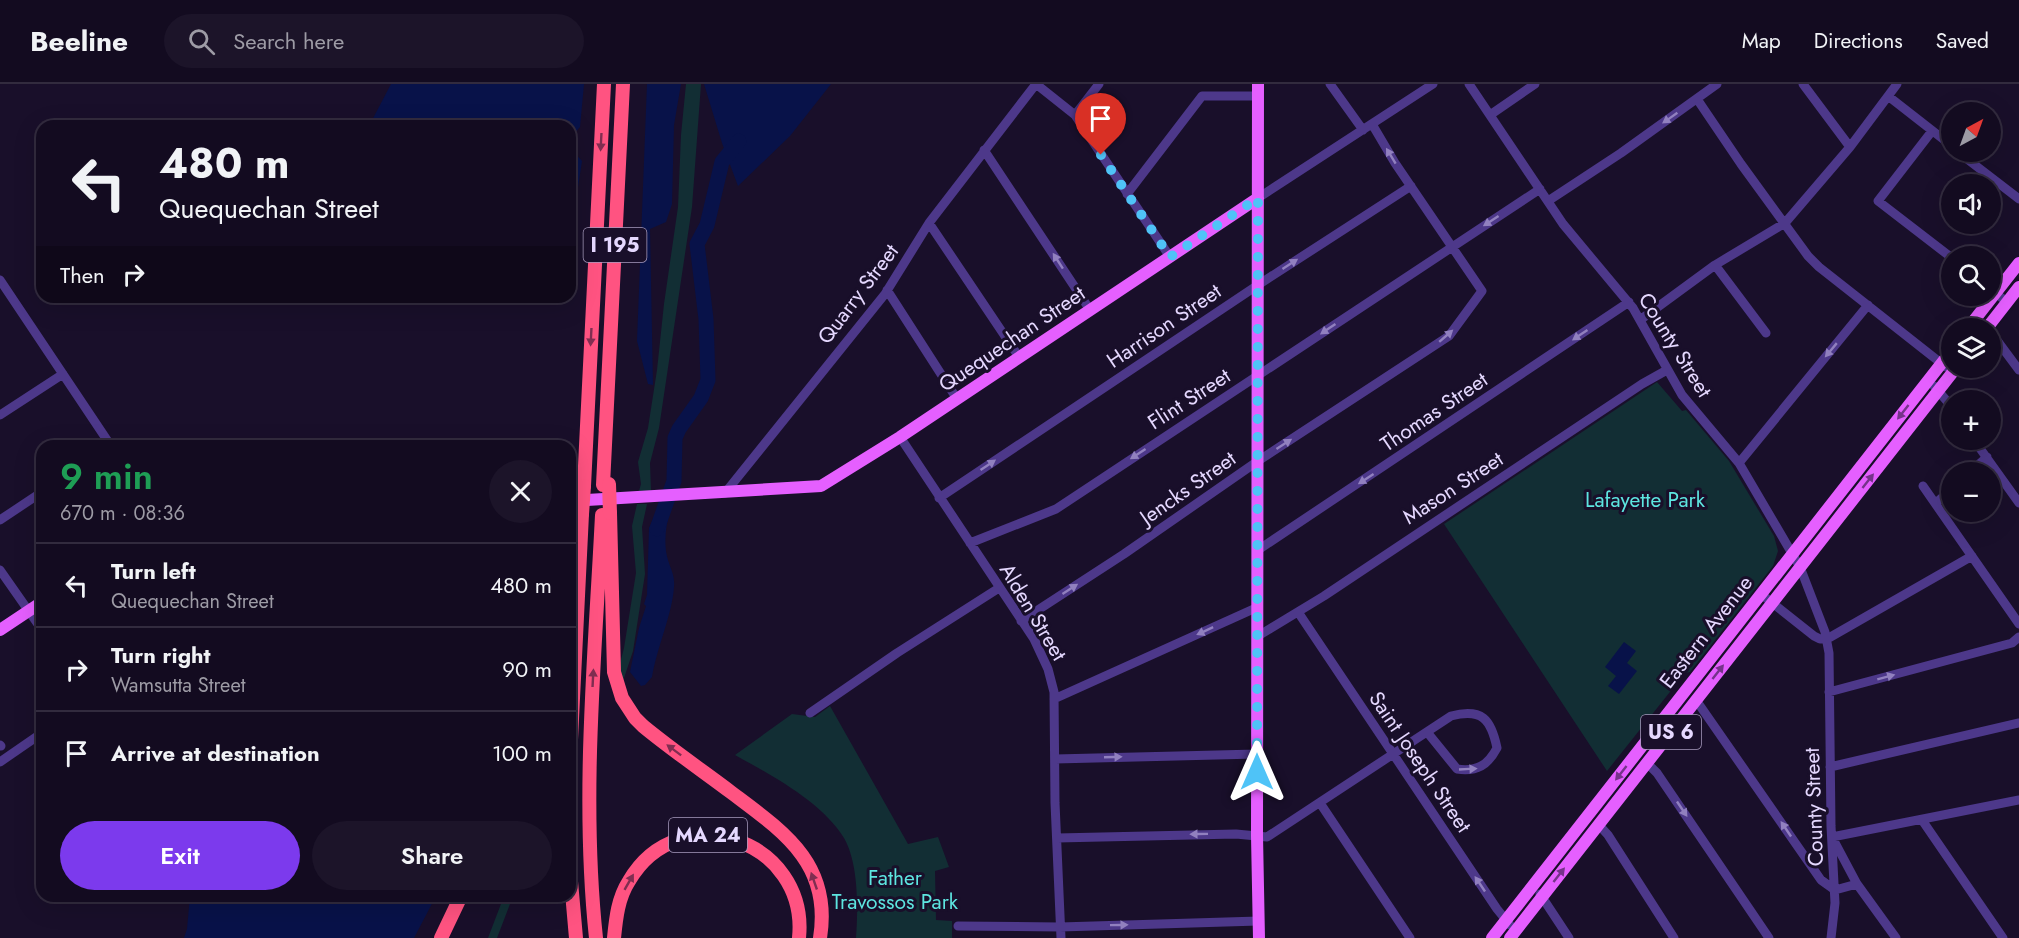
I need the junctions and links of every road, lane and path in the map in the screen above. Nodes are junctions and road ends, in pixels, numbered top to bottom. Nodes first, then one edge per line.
1 (604, 84) edge
2 (623, 84) edge
3 (1036, 84) edge
4 (1099, 84) edge
5 (1330, 84) edge
6 (1433, 84) edge
7 (1469, 84) edge
8 (1535, 84) edge
9 (1717, 84) edge
10 (1803, 84) edge
11 (1898, 84) edge
12 (1422, 87) edge
13 (1258, 90) edge
14 (1888, 96) junction
15 (1697, 99) junction
16 (1490, 115) junction
17 (1075, 116) junction
18 (1372, 124) junction
19 (1363, 130) junction
20 (1932, 131) junction
21 (1941, 138) edge
22 (1850, 147) junction
23 (984, 150) junction
24 (1971, 162) edge
25 (1411, 186) junction
26 (1540, 189) junction
27 (1127, 194) junction
28 (1258, 198) junction
29 (2019, 199) edge
30 (1548, 201) junction
31 (929, 223) junction
32 (1785, 224) junction
33 (1451, 247) junction
34 (1941, 250) edge
35 (1170, 257) junction
36 (2019, 263) edge
37 (1715, 265) junction
38 (0, 280) edge
39 (2001, 282) edge
40 (1258, 285) junction
41 (2019, 287) edge
42 (887, 290) junction
43 (2001, 297) edge
44 (1629, 302) junction
45 (2007, 302) junction
46 (1868, 305) junction
47 (1984, 306) edge
48 (1090, 310) junction
49 (1976, 318) edge
50 (1996, 318) edge
51 (1640, 320) junction
52 (1766, 333) dead end
53 (2001, 346) edge
54 (1019, 357) junction
55 (1941, 363) joint
56 (1668, 370) junction
57 (2019, 370) edge
58 (63, 374) junction
59 (1258, 376) junction
60 (1949, 378) edge
61 (1928, 381) junction
62 (1939, 390) junction
63 (1941, 393) edge
64 (957, 399) junction
65 (0, 415) edge
66 (900, 437) junction
67 (107, 440) edge
68 (1981, 450) edge
69 (1987, 458) junction
70 (1258, 461) junction
71 (1982, 462) edge
72 (1738, 463) junction
73 (1923, 486) dead end
74 (725, 493) junction
75 (36, 496) edge
76 (939, 498) junction
77 (1941, 499) edge
78 (576, 501) edge
79 (1936, 503) junction
80 (2019, 503) edge
81 (606, 513) junction
82 (0, 520) edge
83 (970, 543) junction
84 (1258, 550) junction
85 (1792, 552) junction
86 (1972, 556) junction
87 (1800, 567) junction
88 (0, 570) edge
89 (999, 588) junction
90 (578, 592) junction
91 (1761, 594) junction
92 (576, 601) edge
93 (1772, 603) junction
94 (36, 606) edge
95 (1258, 607) junction
96 (28, 612) junction
97 (1298, 612) junction
98 (1021, 621) junction
99 (36, 622) edge
100 (2019, 624) edge
101 (0, 630) edge
102 (576, 634) edge
103 (1258, 636) junction
104 (2019, 637) edge
105 (1827, 639) junction
106 (1829, 692) junction
107 (1054, 699) junction
108 (1696, 700) junction
109 (810, 713) dead end
110 (2019, 723) edge
111 (1427, 732) junction
112 (36, 737) edge
113 (1257, 754) junction
114 (1394, 755) junction
115 (1054, 759) junction
116 (0, 762) edge
117 (1647, 763) junction
118 (1830, 767) junction
119 (2019, 800) edge
120 (1320, 803) junction
121 (1922, 820) junction
122 (1599, 825) junction
123 (1257, 836) junction
124 (1832, 837) junction
125 (1057, 838) junction
126 (1857, 884) junction
127 (1534, 885) junction
128 (1835, 890) junction
129 (1542, 897) junction
130 (459, 902) edge
131 (573, 902) edge
132 (1506, 920) junction
133 (1258, 921) junction
134 (958, 926) dead end
135 (1060, 927) junction
136 (1513, 934) edge
137 (441, 938) edge
138 (576, 938) edge
139 (596, 938) edge
140 (614, 938) edge
141 (799, 938) edge
142 (820, 938) edge
143 (1061, 938) edge
144 (1259, 938) edge
145 (1410, 938) edge
146 (1492, 938) edge
147 (1569, 938) edge
148 (1674, 938) edge
149 (1768, 938) edge
150 (1831, 938) edge
151 (1896, 938) edge
152 (2003, 938) edge

1 -> 90 highway, I 195, bridge
2 - 81 highway, I 195
3 - 17 street
3 - 23 street, Quarry Street
4 - 17 street
5 - 19 street
6 - 12 street, Quequechan Street
7 - 16 street, County Street
8 - 16 street
9 - 15 street
10 - 22 street
11 - 14 street
12 - 18 street, Quequechan Street
13 - 27 street
13 - 28 main road
14 - 20 street
14 - 22 street
15 -> 30 street
15 - 32 street
16 - 26 street, County Street
17 - 27 street
18 - 19 street, Quequechan Street
25 -> 18 street
19 - 28 street, Quequechan Street
20 - 21 street
20 - 34 street
22 - 32 street
23 - 31 street, Quarry Street
48 -> 23 street
24 - 29 street
25 - 33 street
40 -> 25 street, Harrison Street
26 - 30 street, County Street
26 -> 33 street, Flint Street
27 - 35 street
28 - 35 main road, Quequechan Street
28 - 40 main road
30 - 44 street, County Street
31 - 42 street, Quarry Street
31 - 54 street
32 - 37 street
32 - 46 street
33 -> 59 street, Flint Street
70 -> 33 street, Jencks Street
35 - 48 main road, Quequechan Street
36 - 39 main road
37 - 51 street
37 - 52 street
38 - 58 street
40 - 59 main road
76 -> 40 street, Harrison Street
41 - 45 main road
42 - 64 street
42 - 74 street, Quarry Street
43 - 45 street
44 - 51 street, County Street
44 -> 84 street, Thomas Street
45 - 50 main road
46 - 55 street
46 -> 72 street
47 - 49 main road
48 - 54 main road, Quequechan Street
51 - 56 street, County Street
53 - 57 street
54 - 64 main road, Quequechan Street
55 - 61 main road, Eastern Avenue / US 6
56 - 72 street, County Street
56 - 97 street, Mason Street
58 - 65 street
58 - 67 street
59 - 70 main road
59 -> 83 street, Flint Street
60 - 62 main road, Eastern Avenue / US 6
61 - 62 street
61 -> 85 main road, Eastern Avenue / US 6
62 - 63 street
87 -> 62 main road, Eastern Avenue / US 6
64 - 66 main road, Quequechan Street
66 - 74 main road, Quequechan Street
66 - 76 street, Alden Street
68 - 69 street
69 - 71 street
69 - 80 street
70 - 84 main road
98 -> 70 street, Jencks Street
72 - 85 street, County Street
73 - 79 street
74 - 78 main road, Quequechan Street
75 - 82 street
76 - 83 street, Alden Street
77 - 79 street
79 - 86 street
139 -> 81 highway, I 195
142 -> 81 highway
83 - 89 street, Alden Street
84 - 95 main road
85 - 87 street, County Street
85 - 91 main road, Eastern Avenue / US 6
86 - 100 street
86 - 105 street
87 - 93 main road, Eastern Avenue / US 6
87 - 105 street, County Street
88 - 96 street
89 - 98 street, Alden Street
89 - 109 street
90 - 92 highway
90 - 102 highway, I 195
91 - 93 street
91 -> 127 main road, Eastern Avenue / US 6
93 - 105 street
108 -> 93 main road, Eastern Avenue / US 6
94 - 96 main road
95 - 103 main road
95 -> 107 street
96 - 99 street
96 - 101 main road
97 - 103 street, Mason Street
97 - 114 street, Saint Joseph Street
98 - 107 street, Alden Street
103 - 113 main road
106 -> 104 street
105 - 106 street, County Street
106 - 118 street, County Street
107 - 115 street, Alden Street
108 - 117 main road, Eastern Avenue / US 6
128 -> 108 street
110 - 118 street
111 -> 111 street
111 - 114 street
112 - 116 street
115 -> 113 street
113 - 123 main road
114 - 120 street
132 -> 114 street, Saint Joseph Street
115 - 125 street, Alden Street
117 - 122 main road, Eastern Avenue / US 6
117 -> 149 street
118 - 124 street, County Street
119 - 121 street
120 - 123 street
120 - 145 street
121 - 124 street
121 - 152 street
129 -> 122 main road, Eastern Avenue / US 6
122 - 148 street
123 -> 125 street
123 - 133 main road
124 - 126 street
124 - 128 street, County Street
125 - 135 street, Alden Street
126 - 128 street
126 - 151 street
127 - 129 street
127 - 132 main road, Eastern Avenue / US 6
128 - 150 street, County Street
129 - 136 main road, Eastern Avenue / US 6
129 - 147 street
130 - 137 highway
131 - 138 highway
132 - 136 street, Saint Joseph Street
132 - 146 main road, Eastern Avenue / US 6
135 -> 133 street
133 - 144 main road
134 - 135 street
135 - 143 street, Alden Street
140 -> 141 highway, MA 24

